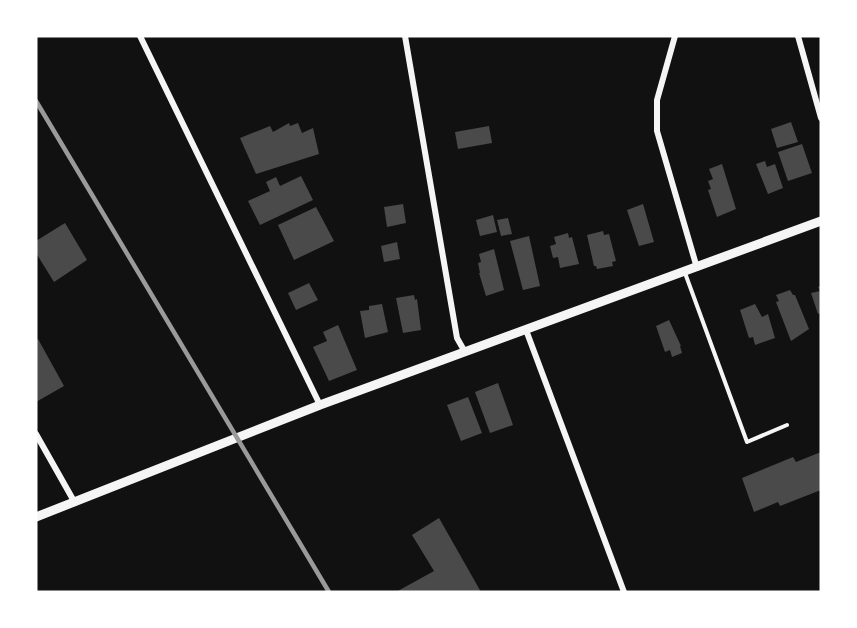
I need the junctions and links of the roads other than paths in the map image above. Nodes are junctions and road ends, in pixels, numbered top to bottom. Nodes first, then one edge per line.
1 (140, 36) edge
2 (405, 36) edge
3 (675, 36) edge
4 (798, 36) edge
5 (821, 118) edge
6 (821, 221) edge
7 (697, 268) junction
8 (685, 272) junction
9 (526, 330) junction
10 (465, 352) junction
11 (320, 405) junction
12 (788, 425) dead end
13 (36, 434) edge
14 (75, 503) junction
15 (36, 517) edge
16 (624, 592) edge

1 - 11 street
2 - 10 street
3 - 7 street
4 - 5 street
6 - 7 street
7 - 8 street
8 - 9 street
8 - 12 lane
9 - 10 street
9 - 16 street
10 - 11 street
11 - 14 street
13 - 14 street
14 - 15 street

